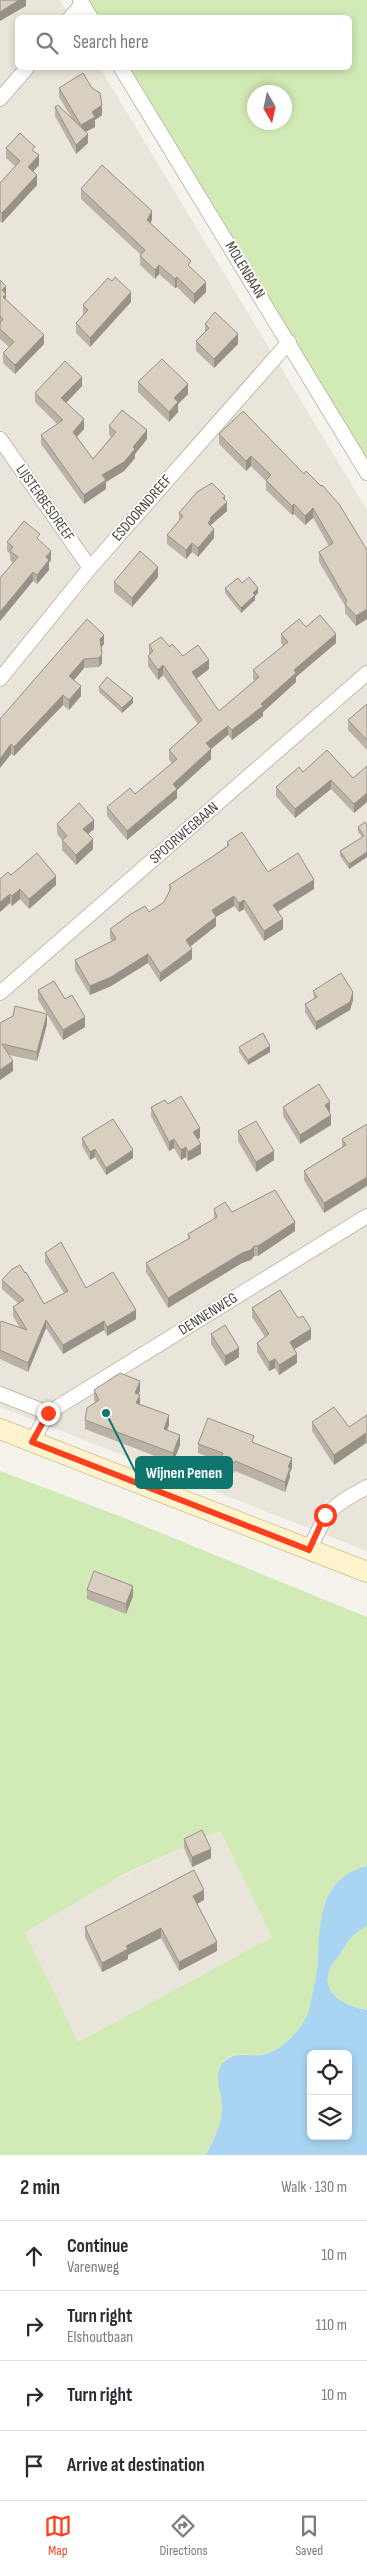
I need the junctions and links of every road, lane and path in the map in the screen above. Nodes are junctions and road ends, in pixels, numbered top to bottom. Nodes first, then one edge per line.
1 (81, 2) edge
2 (72, 15) edge
3 (89, 15) edge
4 (25, 70) edge
5 (122, 70) edge
6 (0, 99) edge
7 (289, 342) junction
8 (0, 439) edge
9 (367, 473) edge
10 (90, 568) junction
11 (367, 673) edge
12 (0, 679) edge
13 (0, 994) edge
14 (367, 1216) edge
15 (0, 1394) edge
16 (48, 1413) junction
17 (0, 1429) edge
18 (32, 1442) junction
19 (367, 1487) edge
20 (309, 1550) junction
21 (367, 1572) edge

1 - 2 street
1 - 3 street
4 - 6 street
5 - 7 street, MOLENBAAN
7 - 9 street, MOLENBAAN
7 - 10 street, ESDOORNDREEF
8 - 10 street, LIJSTERBESDREEF
10 - 12 street, ESDOORNDREEF
11 - 13 street, SPOORWEGBAAN
14 - 16 street, DENNENWEG
15 - 16 street
16 - 18 street
17 - 18 main road
18 - 20 main road
19 - 20 street
20 - 21 main road

